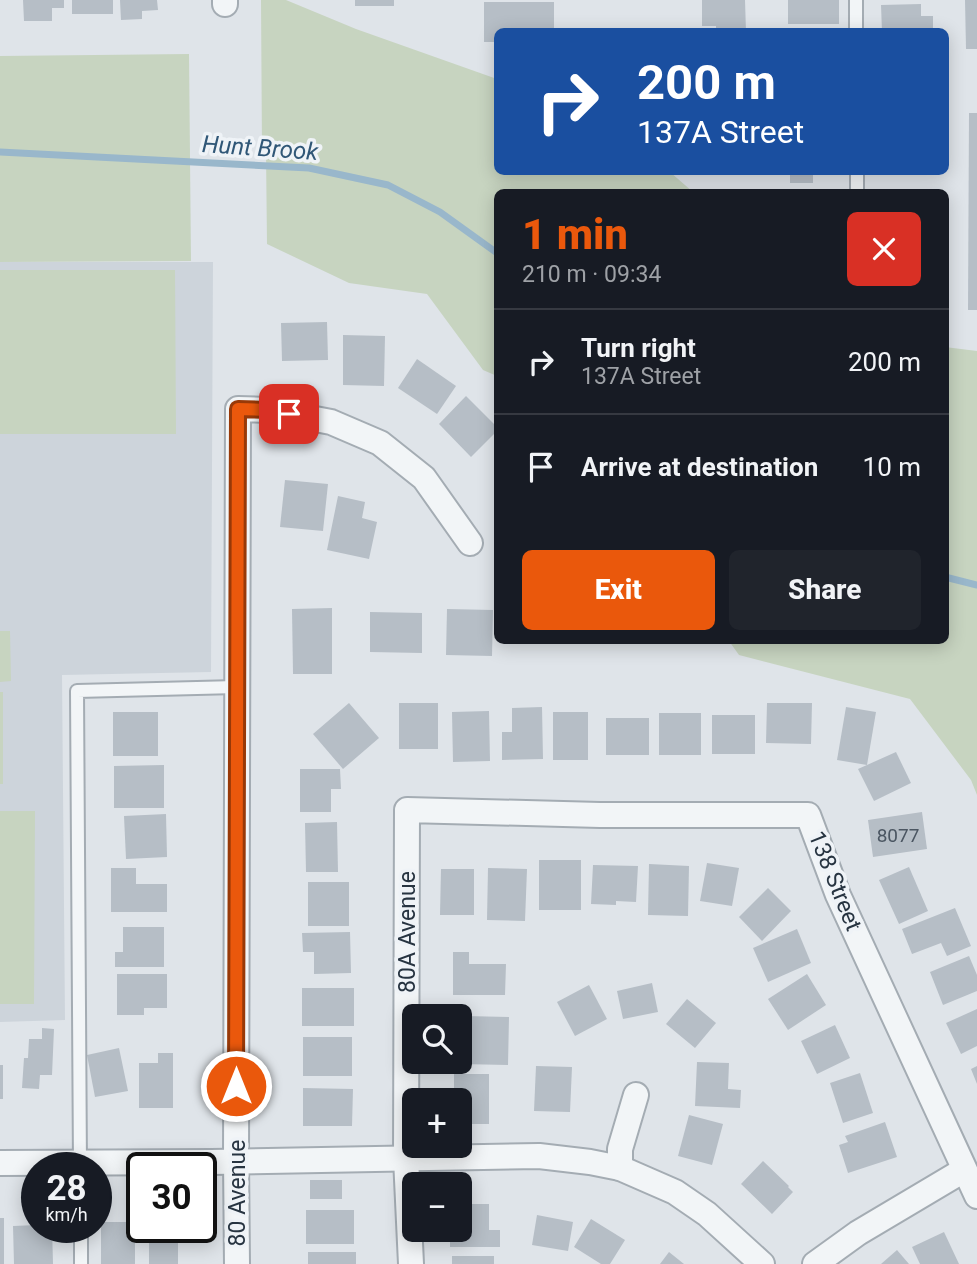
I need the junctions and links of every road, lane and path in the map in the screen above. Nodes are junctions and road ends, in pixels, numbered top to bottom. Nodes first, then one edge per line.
1 (856, 0) edge
2 (856, 28) edge
3 (470, 543) dead end
4 (237, 687) junction
5 (407, 810) joint
6 (406, 1088) edge
7 (636, 1094) dead end
8 (80, 1152) edge
9 (472, 1157) edge
10 (406, 1158) joint
11 (236, 1161) junction
12 (0, 1163) edge
13 (21, 1164) edge
14 (112, 1164) edge
15 (620, 1168) junction
16 (964, 1170) junction
17 (977, 1196) edge
18 (81, 1243) edge
19 (81, 1264) edge
20 (237, 1264) edge
21 (411, 1264) edge
22 (762, 1264) edge
23 (816, 1264) edge

1 - 2 lane
3 - 4 street, 80 Avenue
4 - 8 lane
4 - 11 street, 80 Avenue
5 - 6 street, 80A Avenue
5 - 16 street, 138 Street
7 - 15 street
9 - 15 street
10 - 11 street
10 - 21 street, 80A Avenue
11 - 14 street
11 - 20 street, 80 Avenue
12 - 13 street
15 - 22 street
16 - 17 street, 138 Street
16 - 23 street
18 - 19 lane

